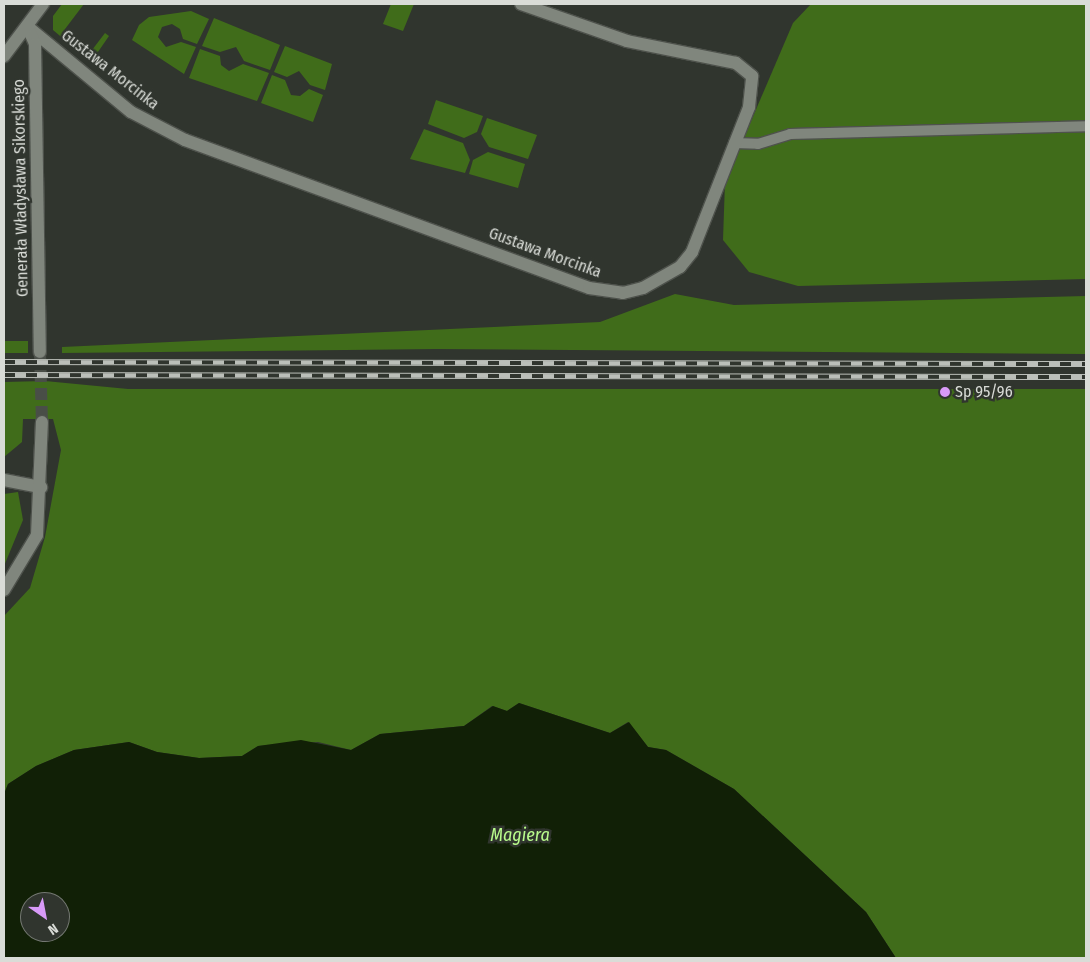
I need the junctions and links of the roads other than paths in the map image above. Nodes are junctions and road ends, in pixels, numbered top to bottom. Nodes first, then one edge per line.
1 (43, 4) edge
2 (520, 4) edge
3 (27, 26) junction
4 (4, 56) edge
5 (1086, 126) edge
6 (734, 143) junction
7 (40, 352) tunnel mouth
8 (42, 422) tunnel mouth
9 (4, 480) edge
10 (41, 487) junction
11 (4, 590) edge

1 - 3 street
2 - 6 street, Gustawa Morcinka
3 - 4 street
3 - 6 street, Gustawa Morcinka
3 - 7 street, Generała Władysława Sikorskiego
5 - 6 lane
8 - 10 street
9 - 10 street
10 - 11 street

